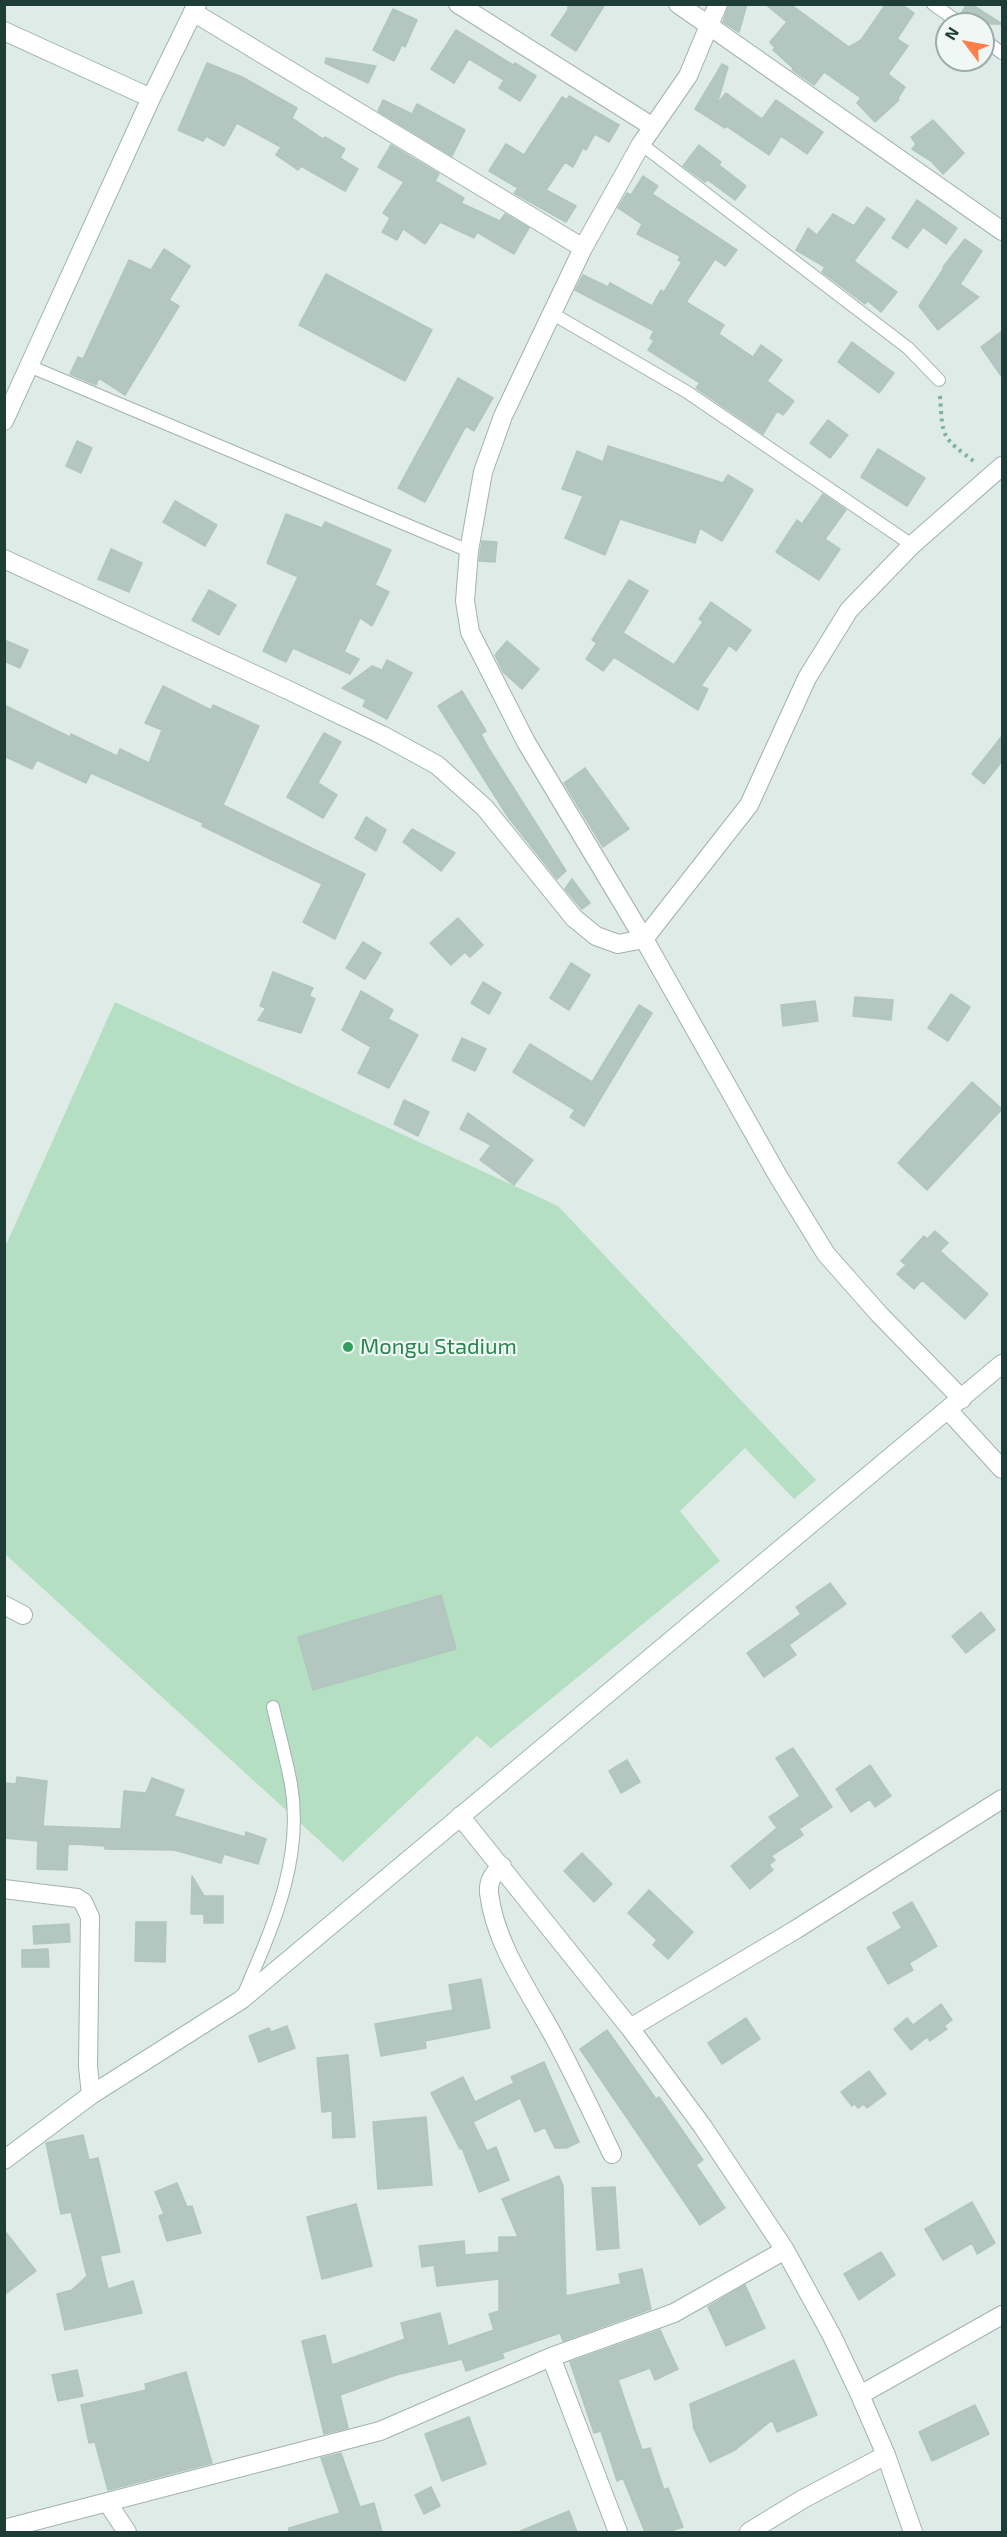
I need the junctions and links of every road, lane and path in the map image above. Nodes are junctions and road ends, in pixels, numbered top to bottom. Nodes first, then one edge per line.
1 (458, 4) edge
2 (678, 4) edge
3 (718, 4) edge
4 (195, 8) edge
5 (709, 27) junction
6 (4, 31) edge
7 (151, 98) junction
8 (653, 127) junction
9 (641, 144) junction
10 (1002, 231) edge
11 (583, 248) junction
12 (553, 314) junction
13 (29, 366) junction
14 (939, 380) joint
15 (4, 421) edge
16 (997, 470) edge
17 (912, 545) junction
18 (470, 551) junction
19 (4, 559) edge
20 (644, 939) junction
21 (1002, 1364) edge
22 (955, 1404) junction
23 (1002, 1469) edge
24 (4, 1605) edge
25 (23, 1615) dead end
26 (273, 1707) dead end
27 (1002, 1799) edge
28 (460, 1816) junction
29 (502, 1866) junction
30 (4, 1889) edge
31 (241, 2000) junction
32 (630, 2028) junction
33 (91, 2095) junction
34 (612, 2154) dead end
35 (4, 2160) edge
36 (785, 2250) junction
37 (1002, 2316) edge
38 (551, 2357) junction
39 (860, 2395) junction
40 (886, 2455) junction
41 (107, 2502) junction
42 (4, 2529) edge
43 (127, 2532) edge
44 (618, 2532) edge
45 (749, 2532) edge
46 (913, 2532) edge

1 - 8 street
2 - 5 street
3 - 5 street
4 - 7 street
4 - 11 street
5 - 8 street
5 - 10 street
6 - 7 street
7 - 13 street
8 - 9 street
9 - 11 street
9 - 14 lane
11 - 12 street
12 - 17 lane
12 - 18 street
13 - 15 street
13 - 18 lane
14 - 16 path
16 - 17 street
17 - 20 street
18 - 20 street
19 - 20 street
20 - 22 street
21 - 22 street
22 - 23 street
22 - 28 street
24 - 25 street
26 - 31 lane
27 - 32 street
28 - 29 street
28 - 31 street
29 - 32 street
29 - 34 street
30 - 33 street
31 - 33 street
32 - 36 street
33 - 35 street
36 - 38 street
36 - 39 street
37 - 39 street
38 - 41 street
38 - 44 street
39 - 40 street
40 - 45 street
40 - 46 street
41 - 42 street
41 - 43 street

